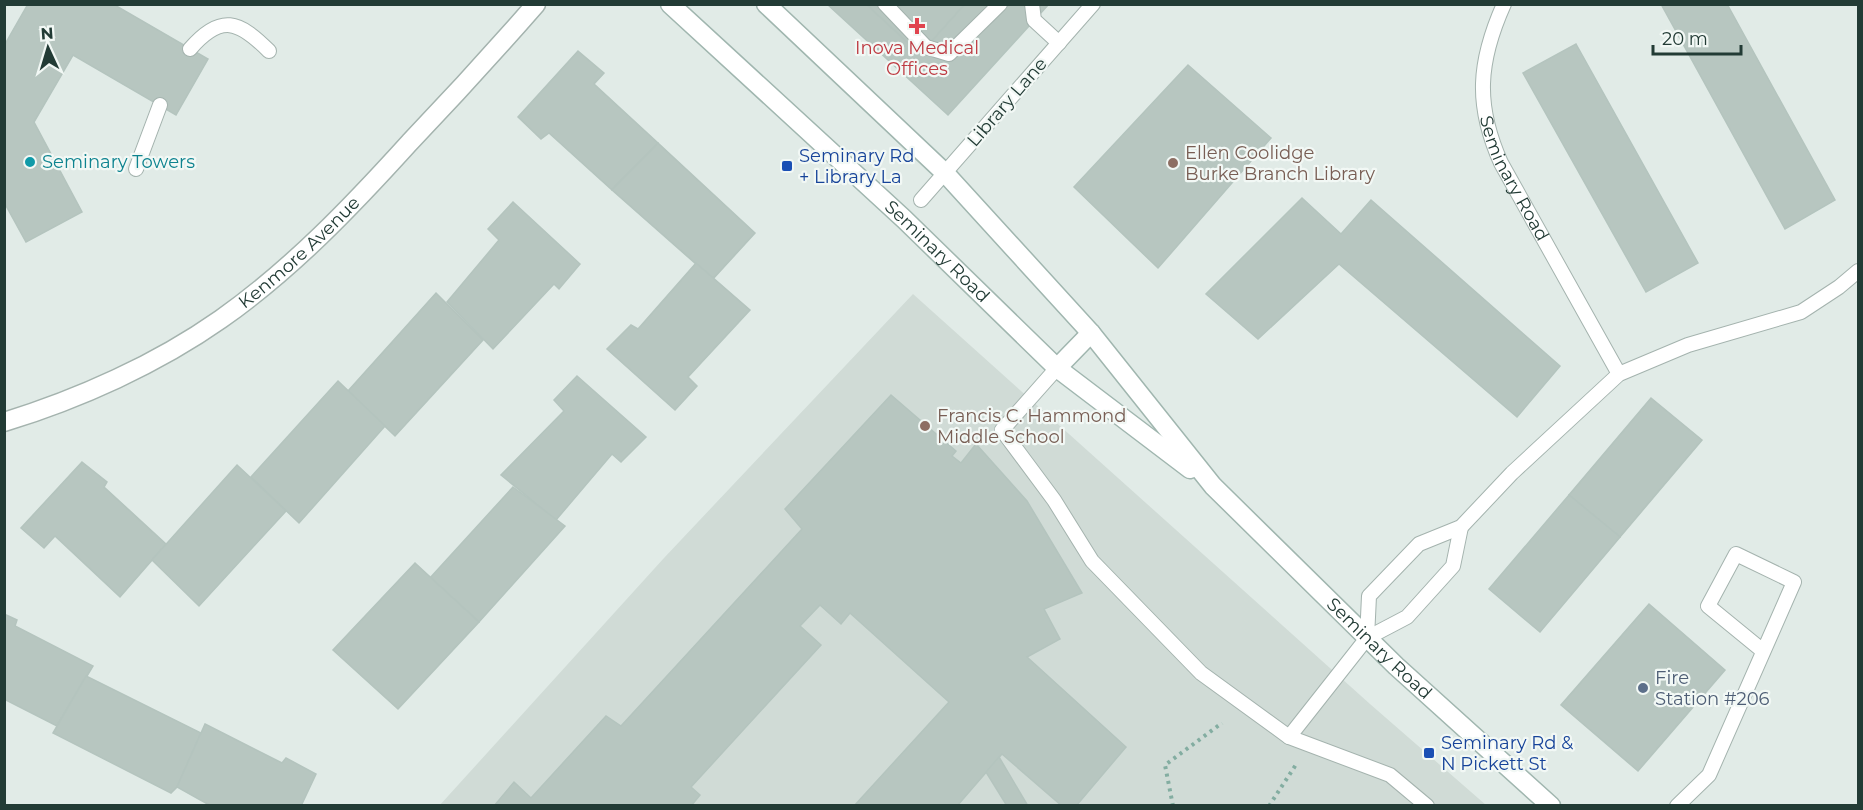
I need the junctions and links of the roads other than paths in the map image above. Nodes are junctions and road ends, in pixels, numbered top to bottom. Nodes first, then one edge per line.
1 (536, 4) edge
2 (670, 4) edge
3 (766, 4) edge
4 (885, 4) edge
5 (1000, 4) edge
6 (1032, 4) edge
7 (1093, 4) edge
8 (1504, 4) edge
9 (1059, 43) junction
10 (190, 49) dead end
11 (269, 51) dead end
12 (160, 105) dead end
13 (136, 169) dead end
14 (945, 173) junction
15 (921, 200) dead end
16 (1858, 271) edge
17 (1091, 333) junction
18 (1057, 368) junction
19 (1618, 374) junction
20 (4, 422) edge
21 (1214, 486) junction
22 (1461, 527) junction
23 (1367, 638) junction
24 (1763, 651) junction
25 (1288, 738) junction
26 (1427, 806) edge
27 (1551, 806) edge
28 (1677, 806) edge

1 - 20 main road, Kenmore Avenue
2 - 18 main road, Seminary Road
3 - 14 main road, Seminary Road
4 - 5 lane
6 - 9 lane
7 - 9 lane, Library Lane
8 - 19 lane, Seminary Road
9 - 14 lane, Library Lane
10 - 11 lane
12 - 13 lane
14 - 15 lane, Library Lane
14 - 17 main road, Seminary Road
16 - 19 lane
17 - 18 main road
17 - 21 main road, Seminary Road
18 - 21 main road, Seminary Road
18 - 25 lane
19 - 22 lane
21 - 23 main road, Seminary Road
22 - 23 lane
22 - 23 lane
23 - 25 lane
23 - 27 main road, Seminary Road
24 - 24 lane
24 - 28 lane
25 - 26 lane

